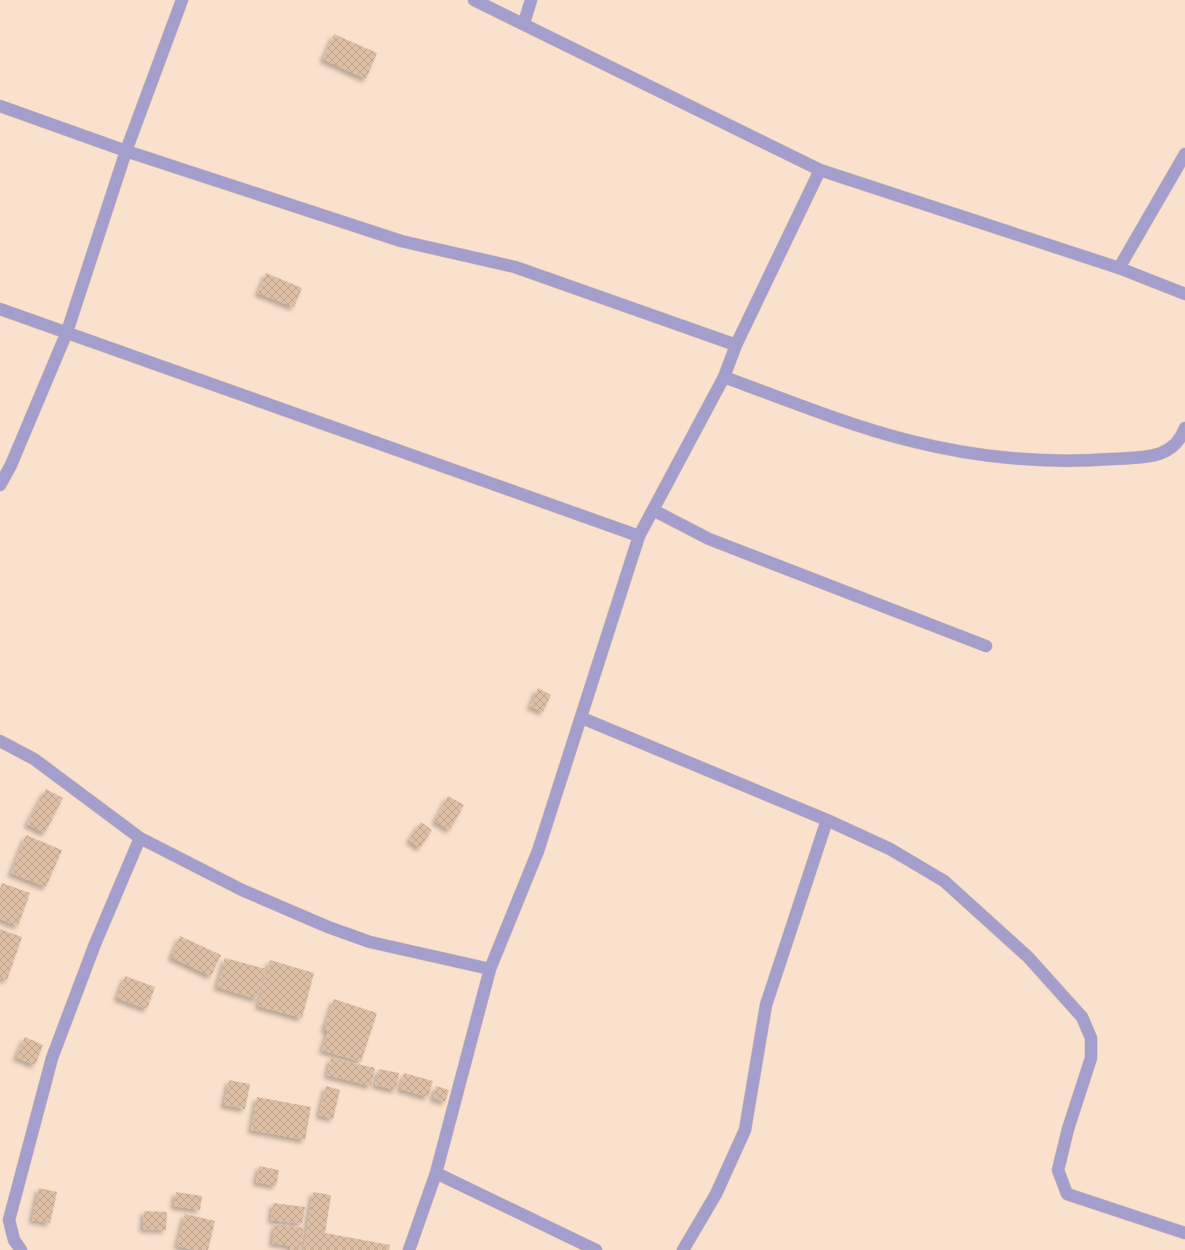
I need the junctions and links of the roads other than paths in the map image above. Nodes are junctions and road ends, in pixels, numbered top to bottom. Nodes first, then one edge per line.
1 (182, 0) edge
2 (474, 0) edge
3 (531, 0) edge
4 (524, 23) junction
5 (0, 106) edge
6 (126, 151) junction
7 (1185, 154) edge
8 (820, 170) junction
9 (1119, 268) junction
10 (1185, 294) edge
11 (0, 310) edge
12 (66, 332) junction
13 (736, 346) junction
14 (724, 377) junction
15 (1185, 428) edge
16 (0, 485) edge
17 (653, 510) junction
18 (639, 536) junction
19 (986, 646) dead end
20 (582, 718) junction
21 (0, 741) edge
22 (827, 820) junction
23 (140, 838) junction
24 (490, 969) junction
25 (436, 1173) junction
26 (1185, 1233) edge
27 (21, 1250) edge
28 (409, 1250) edge
29 (596, 1250) edge
30 (684, 1250) edge

1 - 6 street
2 - 4 street
3 - 4 street
4 - 8 street
5 - 6 street
6 - 12 street
6 - 13 street
7 - 9 street
8 - 9 street
8 - 13 street
9 - 10 street
11 - 12 street
12 - 16 street
12 - 18 street
13 - 14 street
14 - 15 street
14 - 17 street
17 - 18 street
17 - 19 street
18 - 20 street
20 - 22 street
20 - 24 street
21 - 23 street
22 - 26 street
22 - 30 street
23 - 24 street
23 - 27 street
24 - 25 street
25 - 28 street
25 - 29 street

